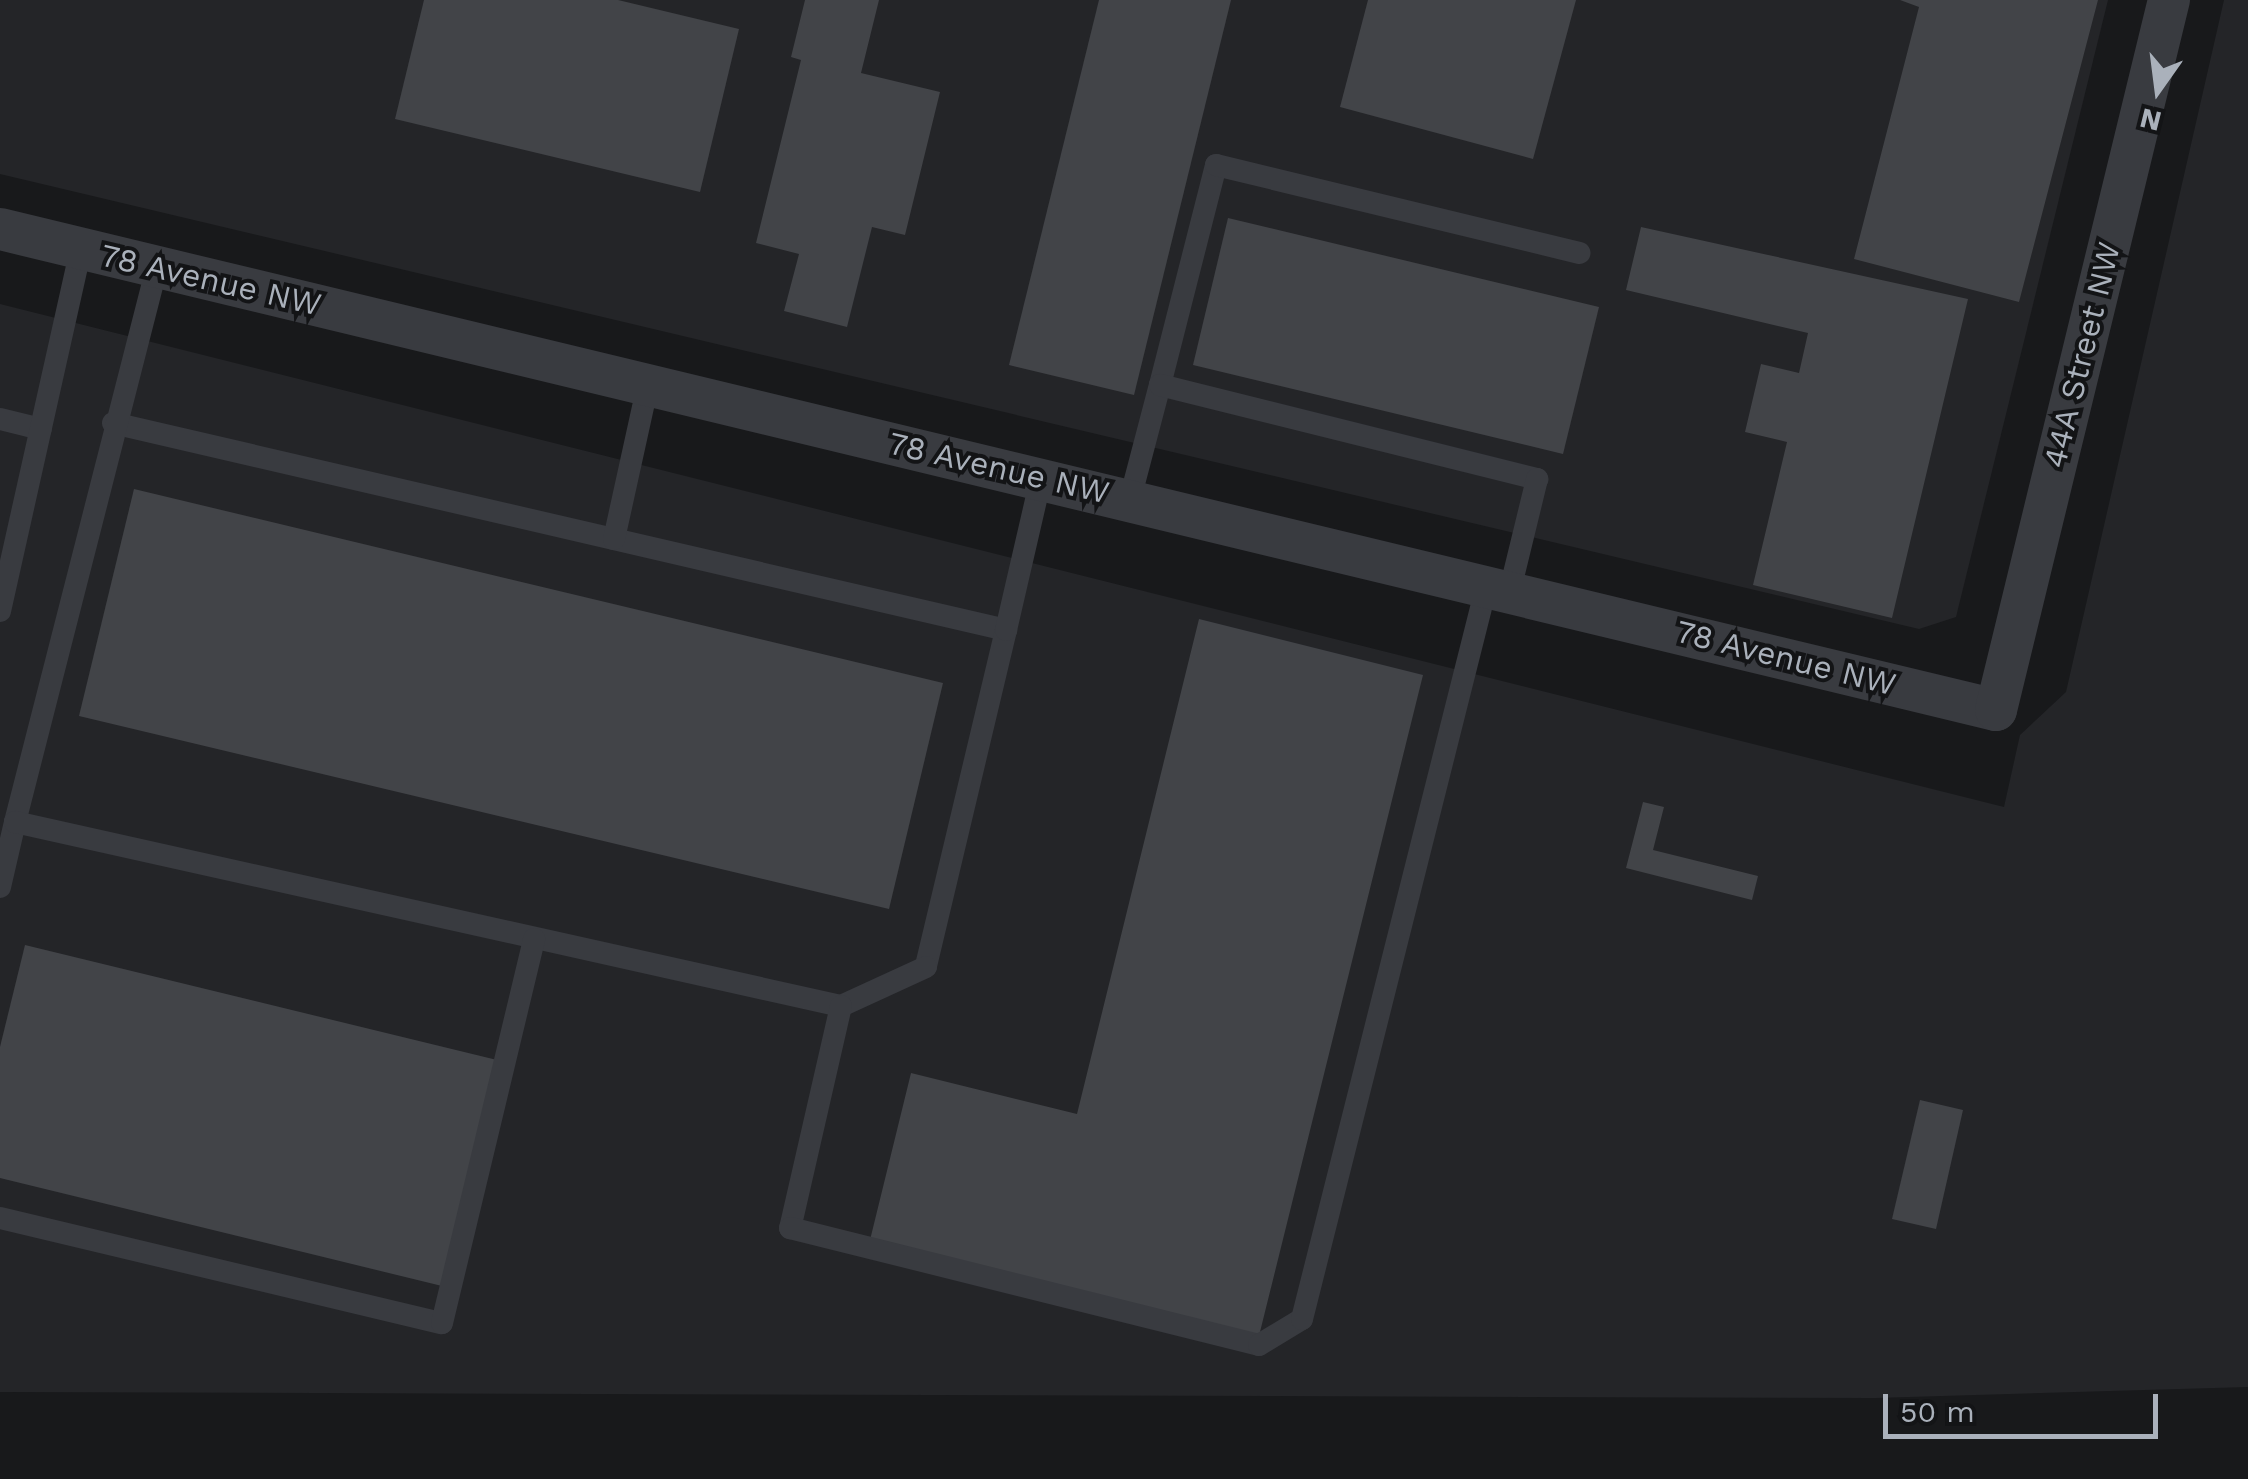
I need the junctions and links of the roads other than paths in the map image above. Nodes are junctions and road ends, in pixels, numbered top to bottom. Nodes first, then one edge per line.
1 (2168, 0) edge
2 (0, 229) edge
3 (81, 248) junction
4 (1580, 253) dead end
5 (157, 267) junction
6 (648, 384) junction
7 (1160, 385) junction
8 (0, 419) edge
9 (113, 423) junction
10 (41, 429) junction
11 (1041, 478) junction
12 (1130, 499) junction
13 (614, 539) junction
14 (1499, 587) junction
15 (0, 611) edge
16 (1006, 630) junction
17 (1996, 710) joint
18 (15, 822) junction
19 (0, 886) edge
20 (534, 938) junction
21 (841, 1006) junction
22 (0, 1218) edge

1 - 17 street, 44A Street NW
2 - 3 street, 78 Avenue NW
3 - 5 street, 78 Avenue NW
3 - 10 lane
4 - 7 lane
5 - 6 street, 78 Avenue NW
5 - 9 lane
6 - 11 street, 78 Avenue NW
6 - 13 lane
7 - 12 lane
7 - 14 lane
8 - 10 lane
9 - 13 lane
9 - 18 lane
10 - 15 lane
11 - 12 street, 78 Avenue NW
11 - 16 lane
12 - 14 street, 78 Avenue NW
13 - 16 lane
14 - 17 street, 78 Avenue NW
14 - 21 lane
16 - 21 lane
18 - 19 lane
18 - 20 lane
20 - 21 lane
20 - 22 lane

